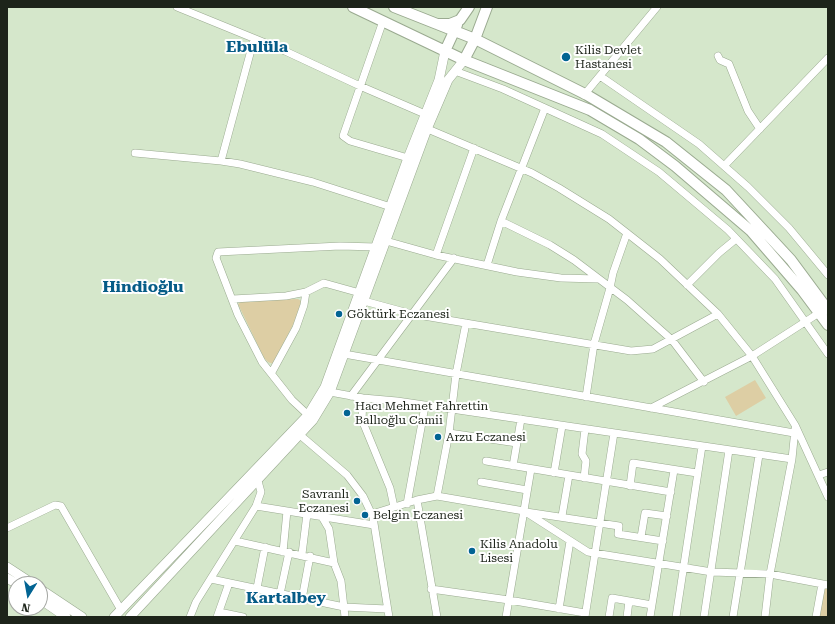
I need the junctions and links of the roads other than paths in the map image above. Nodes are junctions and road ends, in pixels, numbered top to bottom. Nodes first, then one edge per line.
1 (177, 7) edge
2 (353, 7) edge
3 (394, 7) edge
4 (468, 7) edge
5 (487, 7) edge
6 (657, 7) edge
7 (460, 20) junction
8 (383, 22) junction
9 (437, 24) junction
10 (454, 30) junction
11 (254, 39) junction
12 (475, 39) junction
13 (445, 51) junction
14 (718, 56) dead end
15 (828, 58) edge
16 (464, 60) junction
17 (454, 70) junction
18 (600, 76) junction
19 (360, 86) junction
20 (584, 95) junction
21 (545, 108) junction
22 (425, 114) junction
23 (424, 128) junction
24 (760, 129) junction
25 (474, 148) junction
26 (135, 153) dead end
27 (408, 158) junction
28 (221, 161) junction
29 (724, 166) junction
30 (521, 169) junction
31 (391, 207) junction
32 (501, 221) junction
33 (627, 233) junction
34 (736, 239) junction
35 (386, 240) junction
36 (376, 247) junction
37 (436, 254) junction
38 (454, 258) junction
39 (487, 265) junction
40 (828, 275) edge
41 (598, 278) junction
42 (687, 285) junction
43 (610, 288) junction
44 (306, 292) junction
45 (362, 297) junction
46 (232, 298) junction
47 (824, 312) edge
48 (412, 314) junction
49 (718, 314) junction
50 (807, 321) junction
51 (466, 323) junction
52 (828, 326) edge
53 (672, 340) junction
54 (594, 344) junction
55 (344, 354) junction
56 (828, 354) edge
57 (752, 356) junction
58 (377, 359) junction
59 (272, 372) junction
60 (456, 374) junction
61 (704, 382) junction
62 (330, 392) junction
63 (351, 396) junction
64 (586, 397) junction
65 (363, 398) junction
66 (424, 406) junction
67 (650, 408) junction
68 (452, 409) junction
69 (308, 415) junction
70 (520, 419) junction
71 (562, 426) junction
72 (586, 429) junction
73 (795, 429) junction
74 (298, 431) junction
75 (449, 433) junction
76 (614, 433) junction
77 (517, 443) junction
78 (702, 446) junction
79 (729, 450) junction
80 (759, 455) junction
81 (792, 459) junction
82 (486, 461) dead end
83 (513, 466) junction
84 (531, 469) junction
85 (674, 470) junction
86 (828, 472) edge
87 (554, 473) junction
88 (697, 473) junction
89 (251, 475) junction
90 (568, 475) junction
91 (819, 475) junction
92 (584, 478) junction
93 (258, 481) junction
94 (482, 482) dead end
95 (607, 482) junction
96 (630, 486) junction
97 (527, 490) junction
98 (671, 492) junction
99 (437, 496) junction
100 (828, 497) edge
101 (417, 500) junction
102 (407, 504) junction
103 (256, 506) junction
104 (394, 506) junction
105 (287, 511) junction
106 (524, 511) junction
107 (307, 514) junction
108 (372, 514) junction
109 (562, 516) junction
110 (667, 516) junction
111 (322, 517) junction
112 (600, 522) junction
113 (374, 525) junction
114 (7, 528) edge
115 (641, 537) junction
116 (235, 541) junction
117 (570, 541) junction
118 (663, 541) junction
119 (265, 547) junction
120 (286, 552) junction
121 (596, 552) junction
122 (302, 554) junction
123 (310, 556) junction
124 (334, 563) junction
125 (660, 563) junction
126 (7, 566) edge
127 (684, 567) junction
128 (712, 572) junction
129 (739, 574) junction
130 (770, 574) junction
131 (21, 576) edge
132 (211, 579) junction
133 (229, 583) junction
134 (825, 584) edge
135 (257, 588) junction
136 (431, 589) junction
137 (48, 594) edge
138 (280, 594) junction
139 (302, 599) junction
140 (509, 600) junction
141 (629, 601) junction
142 (652, 604) junction
143 (48, 605) edge
144 (344, 607) junction
145 (559, 608) junction
146 (121, 610) junction
147 (388, 613) edge
148 (218, 614) edge
149 (585, 615) edge
150 (66, 617) edge
151 (82, 617) edge
152 (114, 617) edge
153 (130, 617) edge
154 (190, 617) edge
155 (243, 617) edge
156 (345, 617) edge
157 (437, 617) edge
158 (506, 617) edge
159 (609, 617) edge
160 (627, 617) edge
161 (650, 617) edge
162 (676, 617) edge
163 (704, 617) edge
164 (733, 617) edge
165 (764, 617) edge
166 (816, 617) edge

1 - 11 street
2 - 8 highway
3 - 9 highway
4 - 7 highway
5 - 12 highway
6 - 18 street
7 - 9 highway
7 - 10 highway
8 - 13 highway
8 - 19 street
9 - 10 highway
10 - 12 highway
10 - 13 highway
11 - 19 street
11 - 28 street
12 - 16 highway
12 - 20 highway
13 - 16 highway
13 - 22 main road
14 - 24 street
15 - 24 street
16 - 17 main road
16 - 47 highway
17 - 21 street
17 - 23 main road
18 - 20 street
18 - 29 street
19 - 22 street
19 - 27 street
20 - 47 highway
21 - 30 street
21 - 34 street
22 - 23 main road
23 - 25 street
23 - 27 main road
23 - 35 main road
24 - 29 street
25 - 30 street
25 - 37 street
26 - 28 street
27 - 31 main road
28 - 31 street
29 - 40 street
30 - 32 street
30 - 33 street
31 - 36 main road
32 - 39 street
32 - 41 street
33 - 42 street
33 - 43 street
34 - 42 street
34 - 50 street
35 - 37 street
35 - 45 main road
36 - 45 main road
36 - 46 street
37 - 38 street
38 - 39 street
38 - 48 street
39 - 41 street
41 - 43 street
42 - 49 street
43 - 53 street
43 - 54 street
44 - 45 street
44 - 46 street
44 - 59 street
45 - 48 street
45 - 55 main road
45 - 69 main road
46 - 59 street
47 - 50 street
47 - 52 highway
48 - 51 street
48 - 58 street
49 - 53 street
49 - 57 street
50 - 56 street
50 - 57 street
51 - 54 street
51 - 60 street
53 - 54 street
53 - 61 street
54 - 64 street
55 - 58 street
55 - 62 main road
57 - 61 street
57 - 73 street
58 - 60 street
58 - 63 street
59 - 69 street
60 - 64 street
60 - 68 street
61 - 67 street
62 - 63 street
62 - 74 main road
63 - 65 street
64 - 67 street
65 - 66 street
65 - 104 street
66 - 68 street
66 - 102 street
67 - 73 street
68 - 70 street
68 - 75 street
69 - 74 main road
70 - 71 street
70 - 77 street
71 - 72 street
71 - 87 street
72 - 76 street
72 - 92 street
73 - 81 street
73 - 91 street
74 - 89 main road
74 - 93 main road
74 - 108 street
75 - 77 street
75 - 99 street
76 - 78 street
76 - 95 street
77 - 83 street
78 - 79 street
78 - 88 street
79 - 80 street
79 - 128 street
80 - 81 street
80 - 129 street
81 - 130 street
82 - 83 street
83 - 84 street
84 - 87 street
84 - 97 street
85 - 88 street
85 - 96 street
85 - 98 street
86 - 91 street
87 - 90 street
88 - 127 street
89 - 93 street
89 - 146 main road
90 - 92 street
90 - 109 street
91 - 100 street
92 - 95 street
93 - 103 street
93 - 153 main road
94 - 97 street
95 - 96 street
95 - 112 street
96 - 98 street
97 - 106 street
98 - 110 street
99 - 101 street
99 - 106 street
101 - 102 street
101 - 136 street
102 - 104 street
103 - 105 street
103 - 116 street
104 - 108 street
105 - 107 street
105 - 120 street
106 - 109 street
106 - 117 street
106 - 140 street
107 - 111 street
107 - 122 street
108 - 113 street
109 - 112 street
110 - 115 street
110 - 118 street
111 - 113 street
111 - 124 street
112 - 115 street
112 - 121 street
113 - 147 street
114 - 146 street
115 - 118 street
116 - 119 street
116 - 132 street
117 - 121 street
117 - 145 street
118 - 125 street
119 - 120 street
119 - 135 street
120 - 122 street
120 - 138 street
121 - 125 street
121 - 149 street
122 - 123 street
123 - 124 street
123 - 139 street
124 - 144 street
125 - 127 street
125 - 142 street
126 - 131 main road
127 - 128 street
127 - 162 street
128 - 129 street
128 - 163 street
129 - 130 street
129 - 164 street
130 - 134 street
130 - 165 street
132 - 133 street
132 - 154 street
133 - 135 street
133 - 148 street
134 - 166 street
135 - 138 street
136 - 140 street
136 - 157 street
137 - 151 main road
138 - 139 street
139 - 144 street
140 - 145 street
140 - 158 street
141 - 142 street
141 - 159 street
141 - 160 street
142 - 161 street
143 - 150 main road
144 - 147 street
144 - 156 street
145 - 149 street
146 - 152 main road
148 - 155 street

